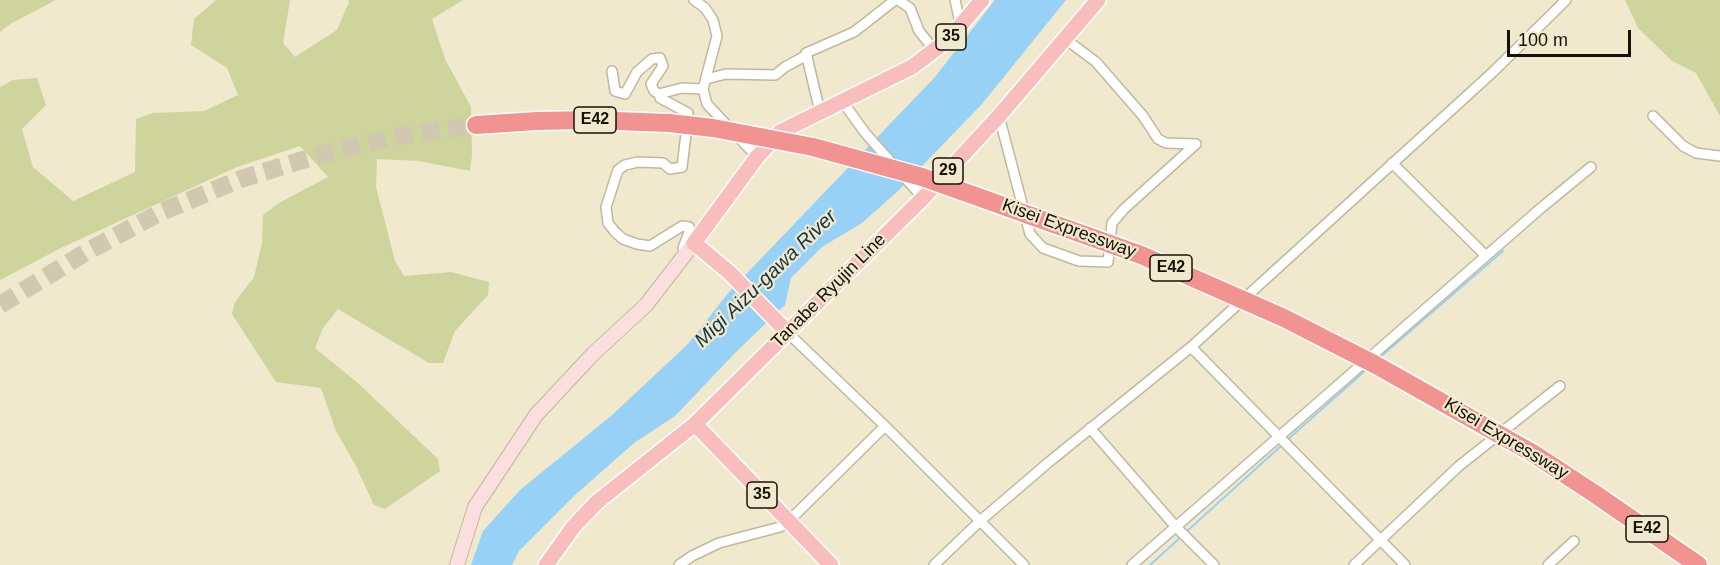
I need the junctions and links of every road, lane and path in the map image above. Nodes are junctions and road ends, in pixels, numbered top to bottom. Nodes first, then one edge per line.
1 (694, 0) edge
2 (896, 0) edge
3 (955, 0) edge
4 (982, 0) edge
5 (1098, 0) edge
6 (1566, 0) edge
7 (961, 27) junction
8 (1064, 38) junction
9 (935, 51) junction
10 (807, 56) junction
11 (612, 71) dead end
12 (706, 79) junction
13 (704, 89) junction
14 (659, 94) junction
15 (842, 101) junction
16 (820, 112) junction
17 (999, 116) junction
18 (1653, 116) dead end
19 (687, 117) dead end
20 (477, 125) tunnel mouth
21 (686, 134) dead end
22 (1720, 156) edge
23 (757, 158) junction
24 (1392, 163) junction
25 (1591, 167) dead end
26 (923, 198) junction
27 (690, 249) junction
28 (1486, 256) junction
29 (784, 329) junction
30 (1191, 347) junction
31 (1560, 386) dead end
32 (695, 424) junction
33 (885, 426) junction
34 (1090, 428) junction
35 (1279, 437) junction
36 (787, 520) junction
37 (980, 521) junction
38 (1176, 527) junction
39 (1380, 541) junction
40 (1574, 541) dead end
41 (457, 565) edge
42 (546, 565) edge
43 (678, 565) edge
44 (831, 565) edge
45 (934, 565) edge
46 (1023, 565) edge
47 (1132, 565) edge
48 (1214, 565) edge
49 (1354, 565) edge
50 (1405, 565) edge
51 (1548, 565) edge
52 (1698, 565) edge

1 - 12 street
2 - 9 street
2 - 10 street
3 - 7 street
4 - 7 main road, 35
5 - 8 main road, Tanabe Ryujin Line / 29
6 - 24 street
7 - 9 main road, 35
8 - 17 main road, Tanabe Ryujin Line / 29
8 - 17 street
9 - 15 main road, 35
10 - 12 street
10 - 16 street
11 - 14 street
12 - 13 street
13 - 14 street
13 - 23 street
14 - 19 street
15 - 16 main road, 35
15 - 26 street, bridge
16 - 23 main road, 35
17 - 26 main road, Tanabe Ryujin Line / 29
18 - 22 street
20 - 52 highway, Kisei Expressway / E42, bridge
21 - 27 street
23 - 27 main road, 35
24 - 28 street
24 - 30 street
25 - 28 street
26 - 29 main road, Tanabe Ryujin Line / 29
27 - 29 main road
27 - 41 street
28 - 35 street
29 - 32 main road, Tanabe Ryujin Line / 29
29 - 33 street
30 - 34 street
30 - 35 street
31 - 39 street
32 - 36 main road, 35
32 - 42 main road, Tanabe Ryujin Line / 29
33 - 36 street
33 - 37 street
34 - 37 street
34 - 38 street
35 - 38 street
35 - 39 street
36 - 43 street
36 - 44 main road, 35
37 - 45 street
37 - 46 street
38 - 47 street
38 - 48 street
39 - 49 street
39 - 50 street
40 - 51 street

